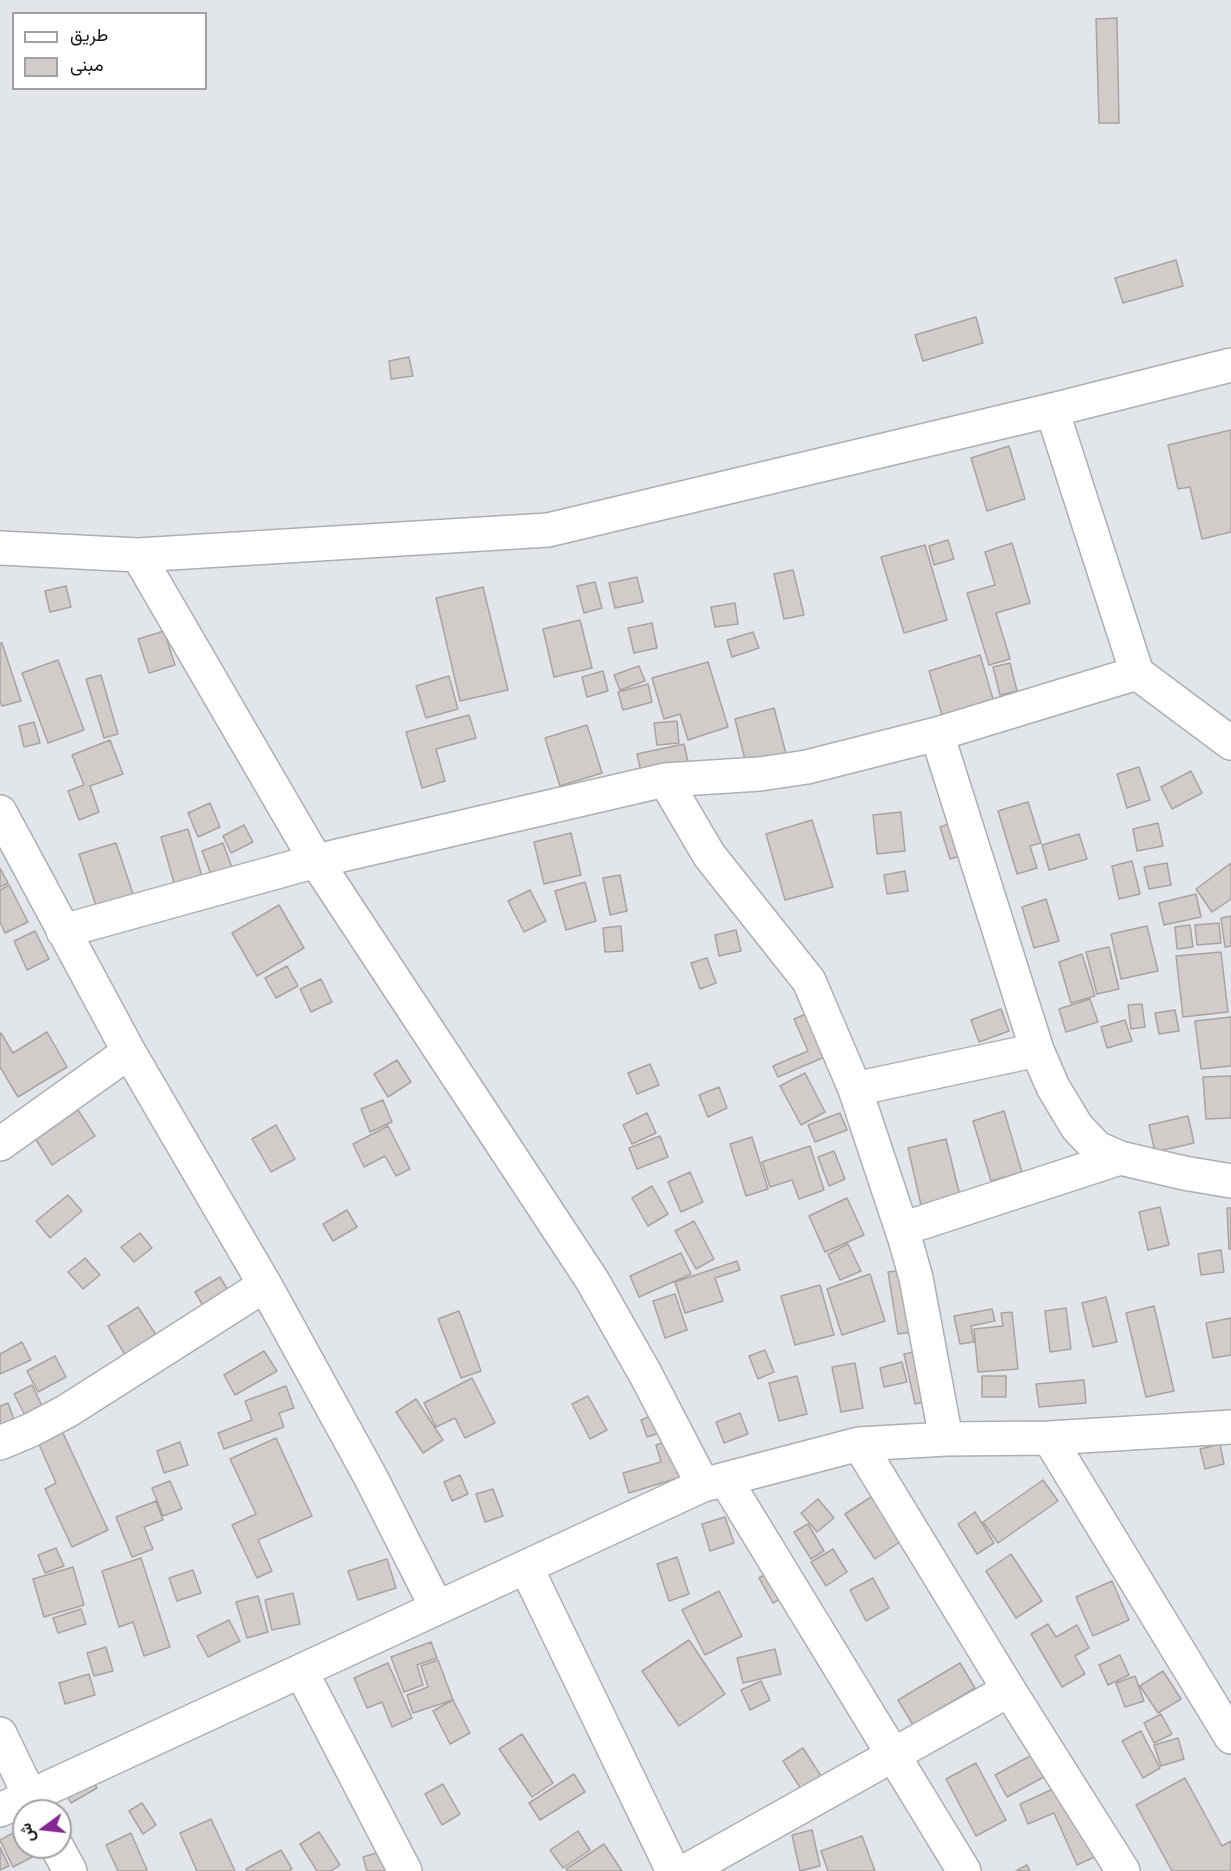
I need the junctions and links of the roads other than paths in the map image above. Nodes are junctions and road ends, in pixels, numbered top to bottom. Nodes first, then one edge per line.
1 (1231, 365) edge
2 (1052, 411) junction
3 (0, 548) edge
4 (138, 555) junction
5 (1137, 673) junction
6 (937, 734) junction
7 (1231, 743) edge
8 (665, 780) junction
9 (0, 812) edge
10 (316, 861) junction
11 (63, 931) junction
12 (1037, 1050) junction
13 (129, 1052) junction
14 (855, 1089) junction
15 (0, 1144) edge
16 (1120, 1158) junction
17 (1231, 1180) edge
18 (902, 1229) junction
19 (265, 1285) junction
20 (1231, 1427) edge
21 (1049, 1438) junction
22 (946, 1439) junction
23 (0, 1443) edge
24 (859, 1444) junction
25 (714, 1482) junction
26 (526, 1567) junction
27 (437, 1608) junction
28 (301, 1671) junction
29 (1009, 1690) junction
30 (0, 1734) edge
31 (1231, 1737) edge
32 (893, 1754) junction
33 (20, 1799) edge
34 (36, 1799) edge
35 (405, 1871) edge
36 (674, 1871) edge
37 (686, 1871) edge
38 (964, 1871) edge
39 (1123, 1871) edge

1 - 2 street
2 - 4 street
2 - 5 street
3 - 4 street
4 - 10 street
5 - 6 street
5 - 7 street
6 - 8 street
6 - 12 street
8 - 10 street
8 - 14 street
9 - 11 street
10 - 11 street
10 - 25 street
11 - 13 street
12 - 14 street
12 - 16 street
13 - 15 street
13 - 19 street
14 - 18 street
16 - 17 street
16 - 18 street
18 - 22 street
19 - 23 street
19 - 27 street
20 - 21 street
21 - 22 street
21 - 31 street
22 - 24 street
24 - 25 street
24 - 29 street
25 - 26 street
25 - 32 street
26 - 27 street
26 - 36 street
27 - 28 street
28 - 34 street
28 - 35 street
29 - 32 street
29 - 39 street
30 - 33 street
32 - 37 street
32 - 38 street

